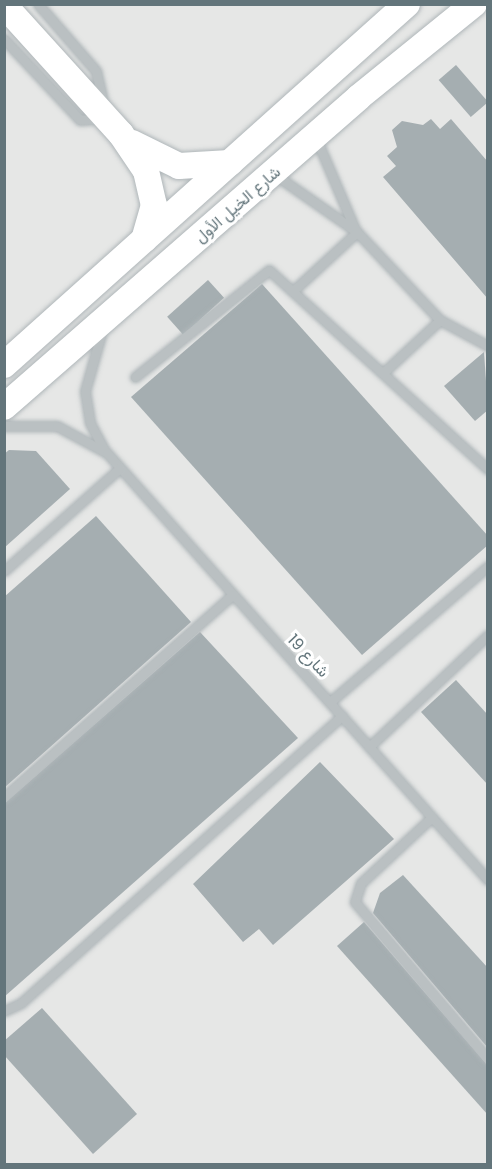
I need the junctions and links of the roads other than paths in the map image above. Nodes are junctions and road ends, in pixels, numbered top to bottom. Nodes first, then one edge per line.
1 (38, 4) edge
2 (407, 4) edge
3 (474, 4) edge
4 (4, 5) edge
5 (4, 39) edge
6 (113, 125) junction
7 (316, 137) junction
8 (230, 164) junction
9 (274, 174) junction
10 (357, 232) junction
11 (144, 242) junction
12 (294, 290) junction
13 (106, 318) junction
14 (440, 320) junction
15 (488, 346) edge
16 (4, 365) edge
17 (384, 372) junction
18 (135, 377) dead end
19 (4, 408) edge
20 (4, 426) edge
21 (106, 453) junction
22 (120, 468) junction
23 (488, 469) edge
24 (488, 566) edge
25 (4, 571) edge
26 (232, 595) junction
27 (488, 635) edge
28 (330, 702) junction
29 (342, 716) junction
30 (369, 747) junction
31 (4, 797) edge
32 (430, 818) junction
33 (488, 880) edge
34 (4, 1011) edge
35 (488, 1059) edge

1 - 6 lane
2 - 8 main road
3 - 7 main road, شارع الخيل الأول
4 - 6 main road
5 - 6 lane
6 - 8 main road
6 - 11 main road
7 - 9 main road, شارع الخيل الأول
7 - 10 lane
8 - 11 main road
9 - 10 lane
9 - 13 main road, شارع الخيل الأول
10 - 12 lane
10 - 14 lane
11 - 16 main road
12 - 17 lane
12 - 18 lane
13 - 19 main road, شارع الخيل الأول
13 - 21 lane, شارع 19
14 - 15 lane
14 - 17 lane
17 - 23 lane
20 - 21 lane, شارع 19
21 - 22 lane, شارع 19
22 - 25 lane
22 - 26 lane, شارع 19
24 - 28 lane
26 - 28 lane, شارع 19
26 - 31 lane
27 - 30 lane
28 - 29 lane, شارع 19
29 - 30 lane, شارع 19
29 - 34 lane
30 - 32 lane, شارع 19
32 - 33 lane, شارع 19
32 - 35 lane

